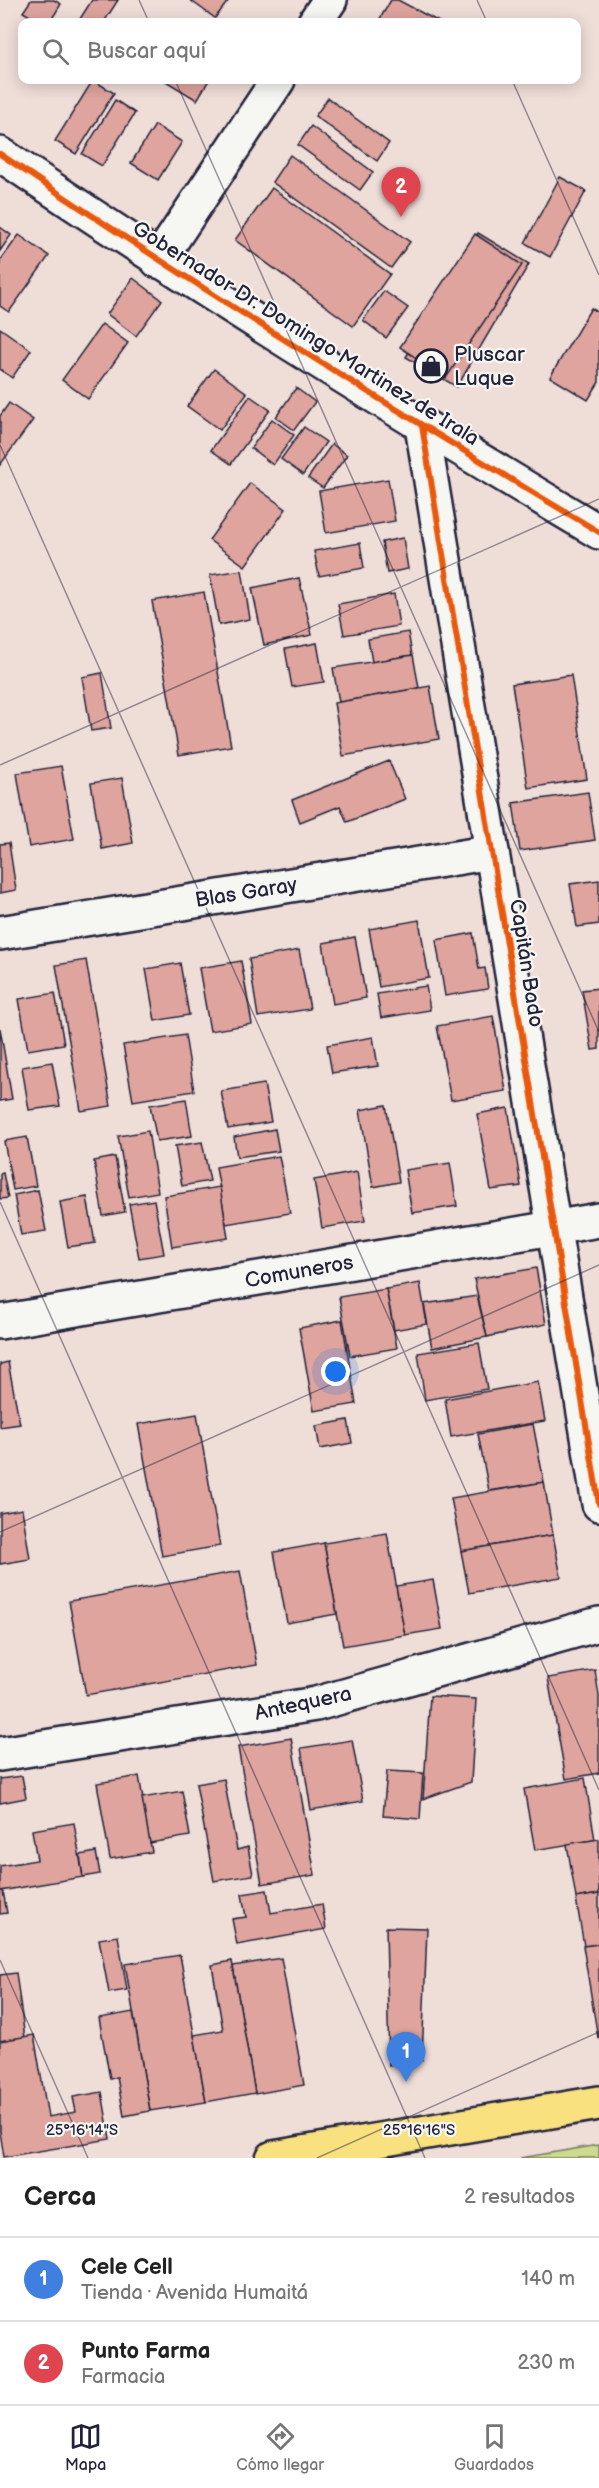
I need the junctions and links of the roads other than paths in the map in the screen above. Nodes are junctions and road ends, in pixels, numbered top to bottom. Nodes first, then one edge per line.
1 (330, 0) edge
2 (318, 18) edge
3 (275, 84) edge
4 (0, 154) edge
5 (158, 261) junction
6 (422, 426) junction
7 (599, 532) edge
8 (492, 852) junction
9 (0, 933) edge
10 (599, 1221) edge
11 (554, 1228) junction
12 (0, 1322) edge
13 (599, 1504) edge
14 (599, 1624) edge
15 (0, 1754) edge
16 (599, 2103) edge
17 (273, 2158) edge

1 - 2 street
3 - 5 street
4 - 5 street, Gobernador Dr. Domingo Martinez de Irala
5 - 6 street, Gobernador Dr. Domingo Martinez de Irala
6 - 7 street, Gobernador Dr. Domingo Martinez de Irala
6 - 8 street, Capitán Bado
8 - 9 street, Blas Garay
8 - 11 street, Capitán Bado
10 - 11 street, Comuneros
11 - 12 street, Comuneros
11 - 13 street, Capitán Bado
14 - 15 street, Antequera
16 - 17 main road

